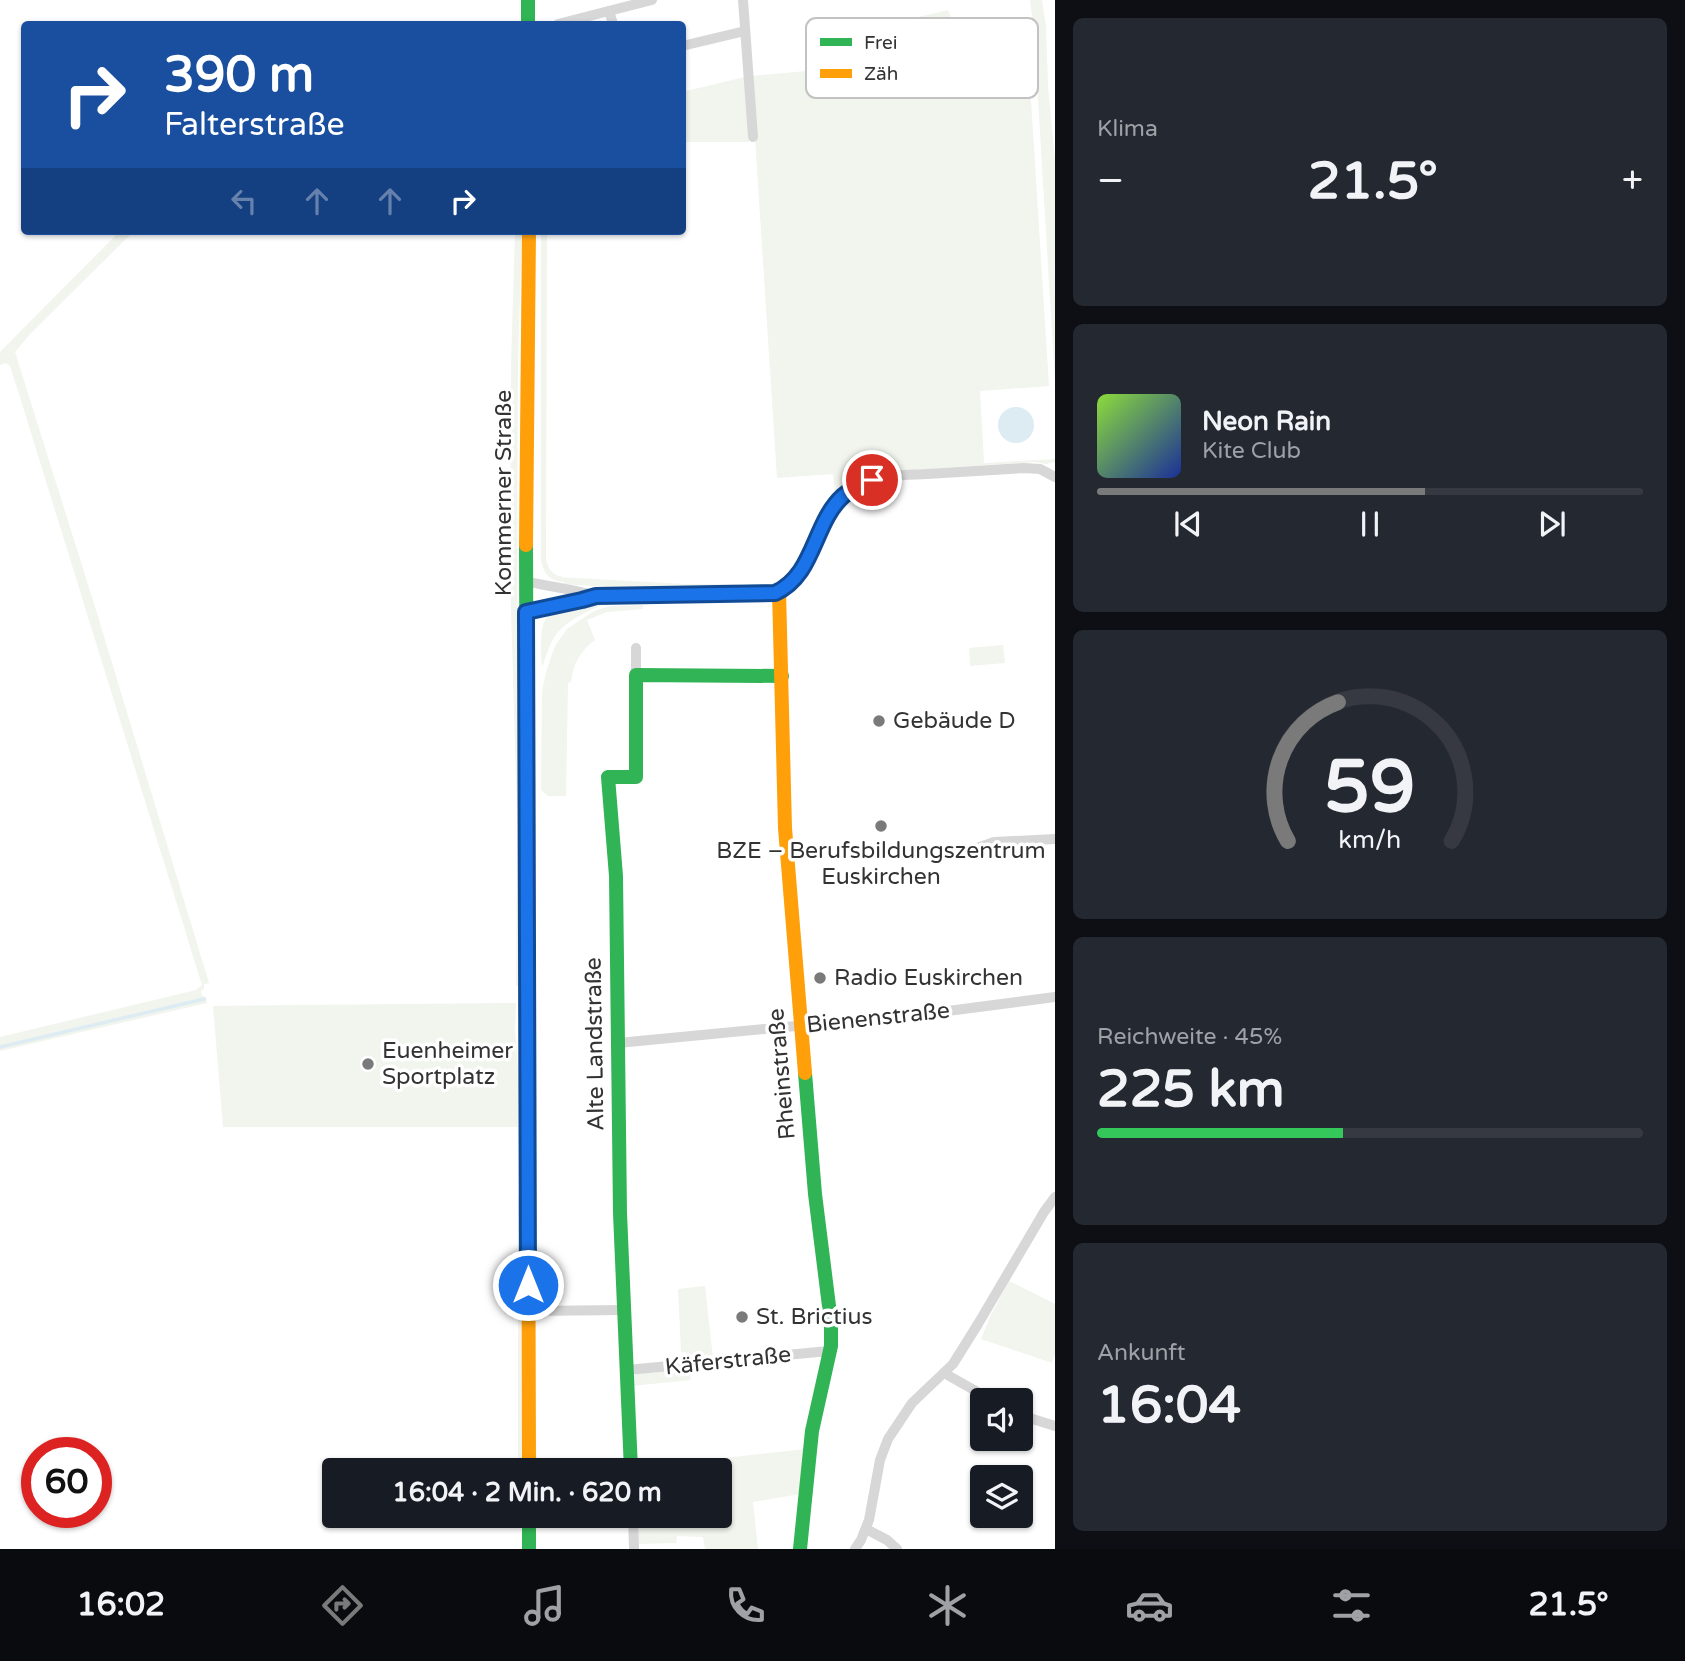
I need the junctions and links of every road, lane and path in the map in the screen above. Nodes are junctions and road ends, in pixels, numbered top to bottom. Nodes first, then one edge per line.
1 (528, 0) edge
2 (652, 0) edge
3 (743, 0) edge
4 (609, 11) junction
5 (528, 21) edge
6 (570, 21) edge
7 (612, 21) edge
8 (745, 31) junction
9 (686, 45) edge
10 (752, 137) dead end
11 (529, 235) edge
12 (1054, 476) edge
13 (526, 581) junction
14 (779, 591) junction
15 (596, 596) junction
16 (526, 612) junction
17 (636, 648) dead end
18 (636, 675) junction
19 (782, 676) junction
20 (1055, 839) edge
21 (966, 852) dead end
22 (1055, 997) edge
23 (801, 1027) junction
24 (618, 1043) junction
25 (1055, 1197) edge
26 (625, 1310) junction
27 (528, 1311) junction
28 (829, 1351) junction
29 (627, 1370) junction
30 (944, 1373) junction
31 (970, 1389) edge
32 (1033, 1419) edge
33 (1055, 1426) edge
34 (529, 1458) edge
35 (631, 1458) edge
36 (529, 1528) edge
37 (633, 1528) edge
38 (866, 1529) junction
39 (529, 1549) edge
40 (634, 1549) edge
41 (800, 1549) edge
42 (855, 1549) edge
43 (897, 1549) edge

1 - 5 street
2 - 4 street
3 - 8 street
4 - 6 street
4 - 7 street
8 - 9 street
8 - 10 street
11 - 13 street, Kommerner Straße
12 - 14 street
13 - 15 street
13 - 16 street, Kommerner Straße
14 - 15 street
14 - 19 street, Rheinstraße
15 - 16 street
16 - 27 street, Kommerner Straße
17 - 18 street
18 - 19 street
18 - 24 street, Alte Landstraße
19 - 23 street, Rheinstraße
20 - 21 street
22 - 23 street, Bienenstraße
23 - 24 street, Bienenstraße
23 - 28 street, Rheinstraße
24 - 26 street, Alte Landstraße
25 - 30 street
26 - 27 street
26 - 29 street, Alte Landstraße
27 - 34 street, Kommerner Straße
28 - 29 street, Käferstraße
28 - 41 street, Rheinstraße
29 - 35 street, Alte Landstraße
30 - 31 street
30 - 38 street
32 - 33 street
36 - 39 street
37 - 40 street
38 - 42 street
38 - 43 street

